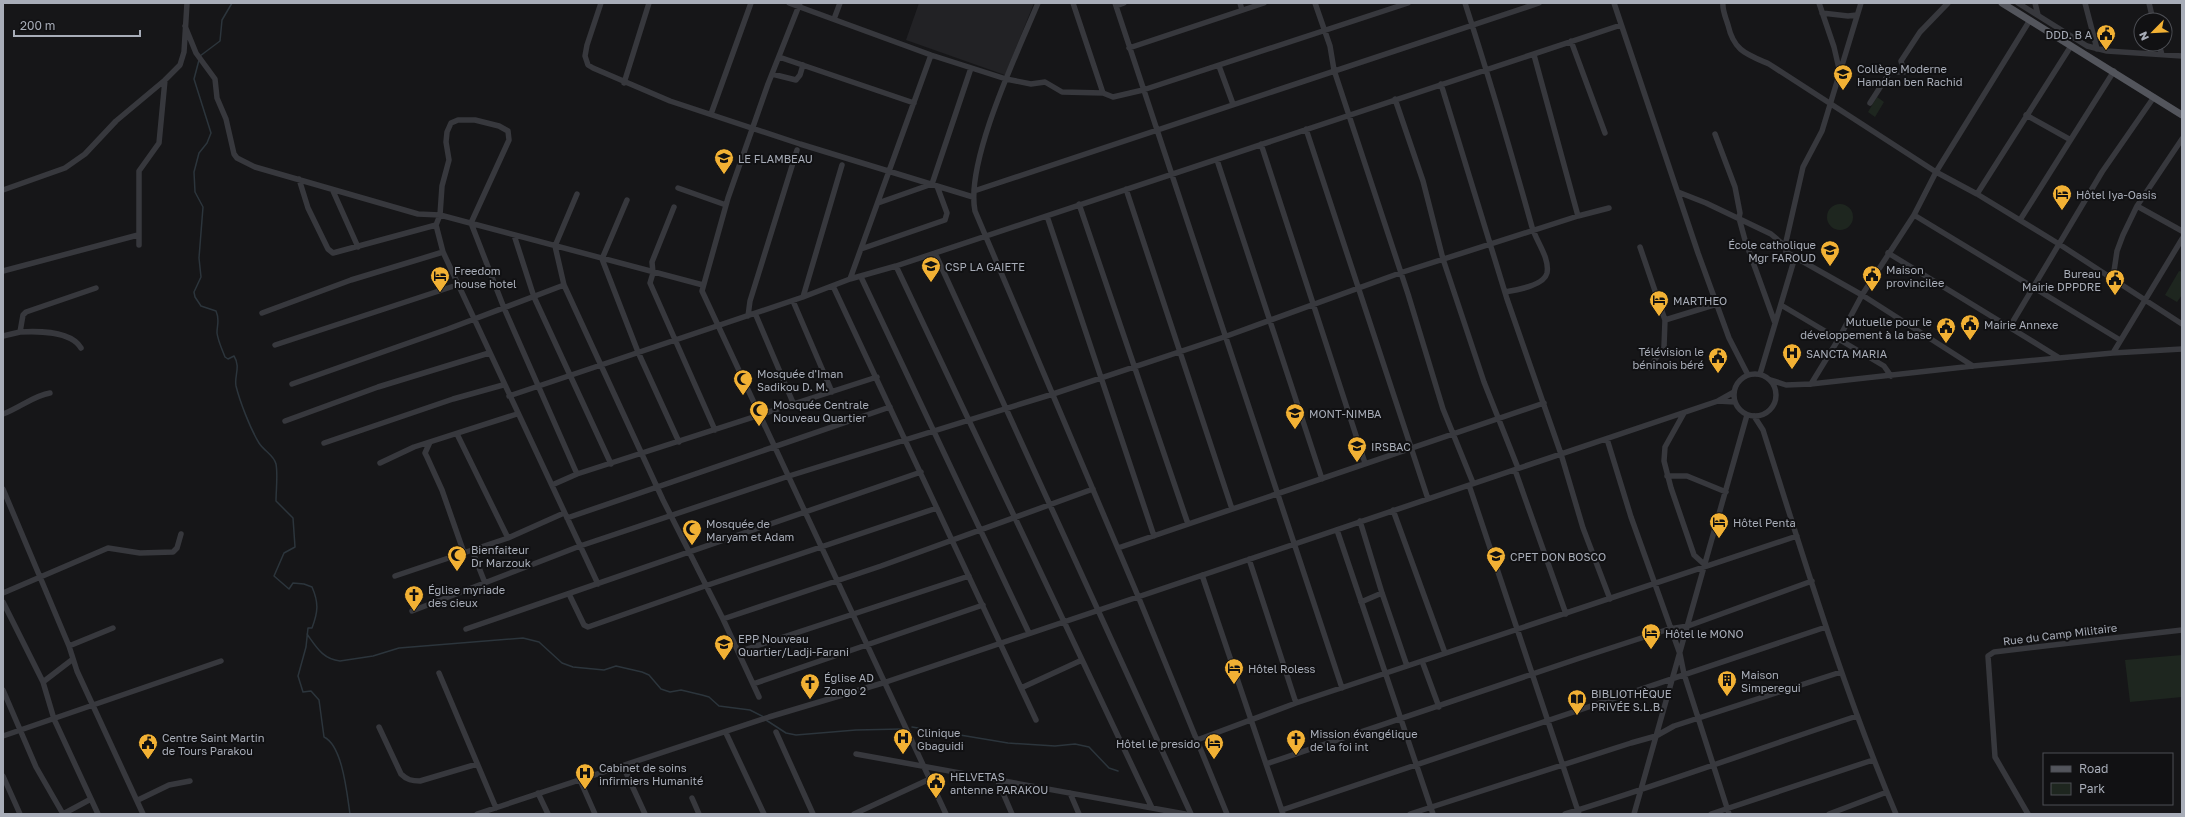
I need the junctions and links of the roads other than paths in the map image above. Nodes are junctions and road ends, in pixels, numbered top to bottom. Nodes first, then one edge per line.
1 (187, 3) edge
2 (601, 3) edge
3 (649, 3) edge
4 (750, 3) edge
5 (789, 3) edge
6 (840, 3) edge
7 (1038, 3) edge
8 (1073, 3) edge
9 (1124, 3) edge
10 (1240, 3) edge
11 (1264, 3) edge
12 (1315, 3) edge
13 (1408, 3) edge
14 (1466, 3) edge
15 (1539, 3) edge
16 (1614, 3) edge
17 (1723, 3) edge
18 (1819, 3) edge
19 (1862, 3) edge
20 (1948, 3) edge
21 (2002, 3) edge
22 (2018, 3) edge
23 (2035, 3) edge
24 (2085, 3) edge
25 (1115, 4) edge
26 (799, 5) edge
27 (1242, 10) junction
28 (1822, 12) junction
29 (1857, 15) junction
30 (2038, 15) junction
31 (834, 19) junction
32 (2030, 20) junction
33 (1472, 25) junction
34 (1621, 25) junction
35 (185, 26) junction
36 (1324, 30) junction
37 (1570, 41) junction
38 (2071, 46) junction
39 (1129, 48) junction
40 (2097, 49) junction
41 (2161, 52) edge
42 (931, 55) junction
43 (1534, 55) junction
44 (2162, 55) junction
45 (2182, 56) edge
46 (779, 57) junction
47 (803, 65) junction
48 (1219, 66) junction
49 (971, 68) junction
50 (1334, 70) junction
51 (1486, 70) junction
52 (2114, 71) junction
53 (1840, 73) junction
54 (772, 74) junction
55 (1006, 79) junction
56 (165, 80) junction
57 (624, 83) junction
58 (1441, 84) junction
59 (1143, 90) junction
60 (1103, 93) junction
61 (2154, 97) junction
62 (1395, 100) junction
63 (914, 103) junction
64 (1233, 104) junction
65 (1870, 104) dead end
66 (1831, 105) junction
67 (711, 114) junction
68 (2026, 115) junction
69 (2182, 115) edge
70 (1349, 116) junction
71 (754, 129) junction
72 (1306, 129) junction
73 (1156, 130) junction
74 (1605, 133) dead end
75 (1715, 134) dead end
76 (2069, 139) junction
77 (2182, 139) edge
78 (1261, 144) junction
79 (797, 150) dead end
80 (1217, 160) junction
81 (842, 164) dead end
82 (889, 172) junction
83 (1936, 172) junction
84 (1171, 174) junction
85 (299, 179) junction
86 (934, 185) junction
87 (678, 188) dead end
88 (1126, 189) junction
89 (3, 190) edge
90 (333, 191) junction
91 (1678, 192) junction
92 (577, 194) dead end
93 (974, 194) junction
94 (1977, 194) junction
95 (627, 200) dead end
96 (878, 203) junction
97 (1079, 204) junction
98 (726, 205) junction
99 (2137, 206) junction
100 (674, 207) dead end
101 (1609, 208) dead end
102 (440, 214) junction
103 (1914, 215) junction
104 (1047, 216) junction
105 (1578, 216) junction
106 (1740, 218) junction
107 (2020, 220) junction
108 (471, 223) junction
109 (436, 225) junction
110 (1533, 231) junction
111 (2182, 231) edge
112 (138, 235) junction
113 (514, 235) junction
114 (985, 236) junction
115 (2182, 238) edge
116 (2059, 244) junction
117 (139, 245) dead end
118 (1489, 245) junction
119 (555, 246) junction
120 (1784, 246) junction
121 (358, 247) junction
122 (1640, 247) dead end
123 (862, 249) junction
124 (442, 252) junction
125 (935, 253) junction
126 (1888, 253) junction
127 (1795, 257) junction
128 (602, 259) junction
129 (1443, 259) junction
130 (896, 266) junction
131 (3, 271) edge
132 (652, 273) junction
133 (1400, 273) junction
134 (861, 277) junction
135 (2113, 278) junction
136 (850, 279) junction
137 (457, 285) junction
138 (564, 285) junction
139 (702, 285) junction
140 (832, 286) junction
141 (96, 288) dead end
142 (2034, 288) junction
143 (1359, 290) junction
144 (1505, 292) junction
145 (1862, 295) junction
146 (534, 297) junction
147 (803, 297) junction
148 (2144, 300) junction
149 (792, 301) junction
150 (1717, 304) junction
151 (1313, 305) junction
152 (1781, 305) junction
153 (504, 308) junction
154 (262, 313) dead end
155 (755, 314) junction
156 (748, 316) junction
157 (473, 319) junction
158 (1270, 320) junction
159 (1665, 320) junction
160 (1775, 323) junction
161 (2182, 324) edge
162 (718, 326) junction
163 (2009, 328) junction
164 (20, 332) junction
165 (3, 336) edge
166 (1224, 337) junction
167 (675, 340) junction
168 (1838, 340) junction
169 (2120, 340) junction
170 (275, 345) dead end
171 (81, 348) dead end
172 (2182, 349) edge
173 (638, 352) junction
174 (1180, 352) junction
175 (489, 353) junction
176 (2113, 353) junction
177 (2058, 357) junction
178 (602, 365) junction
179 (1134, 366) junction
180 (1973, 366) junction
181 (1649, 368) dead end
182 (1760, 374) junction
183 (570, 375) junction
184 (1748, 375) junction
185 (1891, 376) junction
186 (877, 377) junction
187 (1101, 378) junction
188 (1771, 380) junction
189 (292, 384) dead end
190 (1810, 384) junction
191 (503, 385) junction
192 (1786, 385) junction
193 (537, 386) junction
194 (832, 392) junction
195 (1734, 392) junction
196 (50, 393) dead end
197 (1053, 394) junction
198 (1776, 394) junction
199 (509, 396) junction
200 (1718, 401) junction
201 (1735, 402) junction
202 (794, 404) junction
203 (1544, 404) junction
204 (890, 406) junction
205 (1007, 409) junction
206 (1684, 413) junction
207 (3, 414) edge
208 (517, 414) junction
209 (1766, 414) junction
210 (760, 416) junction
211 (1751, 416) junction
212 (1498, 418) junction
213 (970, 420) junction
214 (285, 421) dead end
215 (715, 430) junction
216 (1764, 430) junction
217 (934, 431) junction
218 (1454, 433) junction
219 (458, 434) junction
220 (1606, 439) junction
221 (906, 441) junction
222 (430, 442) junction
223 (679, 442) junction
224 (324, 443) dead end
225 (775, 447) junction
226 (1411, 448) junction
227 (643, 454) junction
228 (1561, 454) junction
229 (380, 463) dead end
230 (1365, 463) junction
231 (611, 464) junction
232 (1516, 469) junction
233 (921, 472) junction
234 (577, 474) junction
235 (789, 476) junction
236 (1667, 476) junction
237 (1322, 479) junction
238 (1471, 484) junction
239 (552, 485) junction
240 (656, 485) junction
241 (3, 489) edge
242 (1093, 489) junction
243 (1726, 492) junction
244 (1276, 494) junction
245 (1428, 499) junction
246 (1051, 505) junction
247 (937, 508) junction
248 (1232, 509) junction
249 (1393, 510) junction
250 (805, 512) junction
251 (566, 516) junction
252 (671, 516) junction
253 (1016, 518) junction
254 (1360, 521) junction
255 (1188, 524) junction
256 (981, 530) junction
257 (1336, 530) junction
258 (181, 534) dead end
259 (1154, 536) junction
260 (1797, 536) junction
261 (508, 538) junction
262 (952, 540) junction
263 (1293, 544) junction
264 (580, 546) junction
265 (822, 547) junction
266 (1118, 548) junction
267 (472, 550) junction
268 (688, 552) junction
269 (464, 553) junction
270 (1250, 559) junction
271 (1705, 566) junction
272 (1202, 575) junction
273 (40, 576) junction
274 (395, 576) dead end
275 (969, 576) junction
276 (838, 580) junction
277 (1812, 582) junction
278 (485, 584) junction
279 (598, 584) junction
280 (1654, 584) junction
281 (705, 586) junction
282 (3, 593) edge
283 (1382, 593) junction
284 (569, 594) junction
285 (1138, 596) junction
286 (1610, 599) junction
287 (3, 602) edge
288 (1361, 602) junction
289 (983, 605) junction
290 (1099, 610) junction
291 (412, 611) dead end
292 (853, 614) junction
293 (1566, 614) junction
294 (723, 619) junction
295 (1065, 621) junction
296 (1688, 626) junction
297 (1826, 627) junction
298 (113, 628) dead end
299 (466, 629) dead end
300 (1669, 629) junction
301 (1518, 630) junction
302 (2182, 630) edge
303 (1029, 633) junction
304 (867, 643) junction
305 (1000, 643) junction
306 (69, 646) junction
307 (738, 652) junction
308 (1445, 653) junction
309 (1680, 654) junction
310 (73, 659) junction
311 (221, 660) dead end
312 (1082, 660) junction
313 (1422, 661) junction
314 (1407, 666) junction
315 (1841, 672) junction
316 (439, 673) dead end
317 (1385, 673) junction
318 (1533, 674) junction
319 (1684, 674) junction
320 (1672, 680) junction
321 (43, 682) junction
322 (886, 682) junction
323 (753, 684) junction
324 (1021, 688) junction
325 (1342, 688) junction
326 (3, 690) edge
327 (759, 697) dead end
328 (1296, 703) junction
329 (93, 705) junction
330 (1439, 707) junction
331 (1857, 716) junction
332 (1699, 718) junction
333 (54, 719) junction
334 (1251, 719) junction
335 (1401, 719) junction
336 (1036, 720) dead end
337 (1548, 720) junction
338 (379, 727) dead end
339 (22, 730) junction
340 (776, 732) dead end
341 (726, 733) junction
342 (3, 736) edge
343 (1656, 736) junction
344 (1197, 740) junction
345 (856, 754) dead end
346 (1874, 760) junction
347 (1713, 763) junction
348 (477, 764) junction
349 (1266, 764) junction
350 (1416, 764) junction
351 (623, 766) junction
352 (924, 766) junction
353 (1561, 766) junction
354 (3, 776) edge
355 (930, 778) junction
356 (997, 779) junction
357 (580, 780) junction
358 (190, 781) dead end
359 (1641, 791) junction
360 (1887, 792) junction
361 (538, 793) junction
362 (1070, 793) junction
363 (692, 798) dead end
364 (91, 799) junction
365 (138, 800) junction
366 (1430, 807) junction
367 (496, 808) junction
368 (1152, 808) junction
369 (1728, 811) edge
370 (1282, 812) edge
371 (1578, 812) edge
372 (1169, 813) edge
373 (20, 814) edge
374 (63, 814) edge
375 (98, 814) edge
376 (143, 814) edge
377 (480, 814) edge
378 (548, 814) edge
379 (595, 814) edge
380 (645, 814) edge
381 (699, 814) edge
382 (764, 814) edge
383 (814, 814) edge
384 (854, 814) edge
385 (946, 814) edge
386 (1012, 814) edge
387 (1079, 814) edge
388 (1185, 814) edge
389 (1191, 814) edge
390 (1227, 814) edge
391 (1410, 814) edge
392 (1433, 814) edge
393 (1565, 814) edge
394 (1634, 814) edge
395 (1711, 814) edge
396 (1829, 814) edge
397 (1895, 814) edge
398 (2028, 814) edge

1 - 35 street
2 - 57 street
3 - 57 street
4 - 67 street
5 - 26 street
6 - 31 street
7 - 55 street
8 - 60 street
9 - 25 street
10 - 27 street
11 - 27 street
12 - 36 street
13 - 36 street
14 - 33 street
15 - 33 street
16 - 34 street
17 - 66 street
18 - 28 street
19 - 29 street
20 - 65 street
21 - 32 main road
22 - 30 street
23 - 30 street
24 - 40 street
25 - 39 street
26 - 31 street
26 - 46 street
27 - 39 street
28 - 29 street
28 - 53 street
29 - 53 street
30 - 40 street
31 - 42 street
32 - 38 main road
32 - 83 street
33 - 50 street
33 - 51 street
34 - 37 street
34 - 91 street
35 - 56 street
35 - 85 street
36 - 48 street
36 - 50 street
37 - 43 street
37 - 74 street
38 - 52 main road
38 - 68 street
39 - 59 street
40 - 44 street
41 - 44 street
42 - 49 street
42 - 63 street
43 - 51 street
43 - 105 street
44 - 45 street
46 - 47 street
46 - 54 street
47 - 54 street
47 - 63 street
48 - 59 street
48 - 64 street
49 - 55 street
49 - 86 street
50 - 64 street
50 - 70 street
51 - 58 street
51 - 110 street
52 - 61 main road
52 - 76 street
53 - 66 street
54 - 71 street
55 - 60 street
55 - 93 street
56 - 89 street
56 - 112 street
57 - 67 street
58 - 62 street
58 - 118 street
59 - 60 street
59 - 73 street
61 - 69 main road
61 - 116 street
62 - 70 street
62 - 129 street
63 - 82 street
64 - 73 street
66 - 83 street
66 - 120 street
67 - 71 street
68 - 76 street
68 - 94 street
70 - 72 street
70 - 133 street
71 - 82 street
71 - 98 street
72 - 78 street
72 - 143 street
73 - 84 street
73 - 93 street
75 - 106 street
76 - 107 street
77 - 99 street
78 - 80 street
78 - 151 street
79 - 156 street
80 - 84 street
80 - 158 street
81 - 147 street
82 - 86 street
82 - 96 street
83 - 94 street
83 - 103 street
84 - 88 street
84 - 166 street
85 - 90 street
85 - 121 street
86 - 93 street
86 - 96 street
86 - 123 street
87 - 98 street
88 - 97 street
88 - 174 street
90 - 102 street
90 - 121 street
91 - 106 street
91 - 150 street
92 - 119 street
93 - 114 street
94 - 107 street
95 - 128 street
96 - 123 street
97 - 104 street
97 - 179 street
98 - 139 street
99 - 111 street
99 - 135 street
100 - 132 street
101 - 105 street
102 - 108 street
102 - 108 street
102 - 109 street
103 - 126 street
103 - 142 street
104 - 114 street
104 - 187 street
105 - 110 street
106 - 120 street
106 - 160 street
107 - 116 street
108 - 113 street
108 - 153 street
109 - 121 street
109 - 124 street
110 - 118 street
110 - 144 street
112 - 117 street
112 - 131 street
113 - 119 street
113 - 146 street
114 - 125 street
114 - 197 street
115 - 148 street
116 - 135 street
116 - 142 street
118 - 129 street
118 - 144 street
119 - 128 street
119 - 138 street
120 - 127 street
122 - 159 street
123 - 136 street
124 - 137 street
124 - 154 street
125 - 130 street
125 - 205 street
126 - 145 street
126 - 163 street
127 - 145 street
127 - 152 street
128 - 132 street
128 - 173 street
129 - 133 street
129 - 212 street
130 - 134 street
130 - 213 street
132 - 139 street
132 - 167 street
133 - 143 street
133 - 218 street
134 - 136 street
134 - 217 street
135 - 148 street
136 - 140 street
137 - 157 street
137 - 170 street
138 - 146 street
138 - 178 street
139 - 162 street
140 - 147 street
140 - 186 street
141 - 164 street
142 - 163 street
142 - 169 street
143 - 151 street
143 - 226 street
144 - 203 street
145 - 168 street
145 - 180 street
146 - 153 street
146 - 183 street
147 - 149 street
148 - 161 street
148 - 169 street
149 - 155 street
149 - 194 street
150 - 159 street
150 - 184 street
151 - 158 street
151 - 230 street
152 - 160 street
152 - 168 street
153 - 157 street
153 - 193 street
155 - 156 street
155 - 202 street
156 - 162 street
157 - 175 street
157 - 189 street
158 - 166 street
158 - 237 street
159 - 181 street
160 - 182 street
162 - 167 street
162 - 210 street
163 - 177 street
164 - 165 street
164 - 171 street
166 - 174 street
166 - 244 street
167 - 173 street
167 - 215 street
168 - 185 street
168 - 190 street
169 - 176 street
172 - 176 street
173 - 178 street
173 - 223 street
174 - 179 street
174 - 248 street
175 - 191 street
175 - 214 street
176 - 177 street
177 - 180 street
178 - 183 street
178 - 227 street
179 - 187 street
179 - 255 street
180 - 185 street
182 - 184 street
182 - 188 street
183 - 193 street
183 - 231 street
184 - 195 street
185 - 190 street
186 - 194 street
186 - 204 street
187 - 197 street
187 - 259 street
188 - 192 street
188 - 198 street
190 - 192 street
191 - 199 street
191 - 224 street
192 - 198 street
193 - 199 street
193 - 234 street
194 - 202 street
195 - 200 street
195 - 201 street
196 - 207 street
197 - 205 street
197 - 242 street
198 - 209 street
199 - 208 street
200 - 201 street
200 - 206 street
201 - 211 street
202 - 210 street
203 - 212 street
203 - 228 street
204 - 221 street
204 - 225 street
205 - 213 street
205 - 246 street
206 - 220 street
206 - 236 street
208 - 219 street
208 - 239 street
209 - 211 street
209 - 216 street
210 - 215 street
210 - 225 street
211 - 216 street
211 - 243 street
212 - 218 street
212 - 232 street
213 - 217 street
213 - 253 street
215 - 223 street
216 - 260 street
217 - 221 street
217 - 256 street
218 - 226 street
218 - 238 street
219 - 222 street
219 - 261 street
220 - 228 street
220 - 280 street
221 - 233 street
221 - 235 street
222 - 229 street
222 - 269 street
223 - 227 street
225 - 235 street
225 - 240 street
226 - 230 street
226 - 245 street
227 - 231 street
227 - 240 street
228 - 232 street
228 - 286 street
230 - 237 street
231 - 234 street
232 - 238 street
232 - 293 street
233 - 247 street
233 - 250 street
234 - 239 street
235 - 250 street
235 - 252 street
236 - 243 street
236 - 271 street
237 - 244 street
238 - 245 street
238 - 301 street
239 - 251 street
240 - 251 street
240 - 252 street
241 - 273 street
242 - 246 street
242 - 266 street
243 - 271 street
244 - 248 street
244 - 263 street
245 - 249 street
246 - 253 street
246 - 290 street
247 - 262 street
247 - 265 street
248 - 255 street
249 - 254 street
249 - 308 street
250 - 265 street
250 - 268 street
251 - 261 street
251 - 264 street
252 - 264 street
252 - 268 street
253 - 256 street
253 - 295 street
254 - 257 street
254 - 283 street
255 - 259 street
256 - 262 street
256 - 303 street
257 - 263 street
257 - 288 street
258 - 273 street
259 - 266 street
260 - 271 street
260 - 277 street
261 - 267 street
262 - 275 street
262 - 276 street
263 - 270 street
263 - 325 street
264 - 278 street
264 - 279 street
265 - 276 street
265 - 281 street
266 - 285 street
267 - 269 street
267 - 278 street
268 - 279 street
268 - 281 street
269 - 274 street
270 - 272 street
270 - 328 street
271 - 280 street
271 - 296 street
272 - 285 street
272 - 334 street
273 - 282 street
273 - 306 street
275 - 289 street
275 - 292 street
276 - 292 street
276 - 294 street
277 - 296 street
277 - 297 street
278 - 291 street
279 - 284 street
280 - 286 street
280 - 300 street
281 - 284 street
281 - 294 street
283 - 288 street
283 - 314 street
284 - 299 street
285 - 290 street
285 - 344 street
286 - 293 street
287 - 321 street
288 - 317 street
289 - 304 street
289 - 305 street
290 - 295 street
290 - 389 street
292 - 304 street
292 - 307 street
293 - 301 street
294 - 307 street
295 - 303 street
295 - 312 street
296 - 300 street
296 - 309 street
297 - 315 street
297 - 319 street
298 - 306 street
300 - 309 street
300 - 318 street
301 - 308 street
301 - 318 street
302 - 398 street, Rue du Camp Militaire
303 - 305 street
304 - 322 street
304 - 323 street
305 - 322 street
305 - 324 street
306 - 310 street
307 - 323 street
308 - 313 street
309 - 319 street
309 - 320 street
310 - 321 street
310 - 329 street
311 - 329 street
312 - 324 street
312 - 368 street
313 - 314 street
313 - 330 street
314 - 317 street
315 - 331 street
315 - 332 street
316 - 348 street
317 - 325 street
317 - 335 street
318 - 330 street
318 - 337 street
319 - 320 street
319 - 332 street
320 - 337 street
320 - 343 street
321 - 333 street
322 - 341 street
322 - 352 street
323 - 327 street
324 - 336 street
325 - 328 street
326 - 339 street
328 - 334 street
329 - 333 street
329 - 365 street
330 - 335 street
331 - 346 street
331 - 347 street
332 - 343 street
332 - 347 street
333 - 339 street
333 - 364 street
334 - 344 street
334 - 349 street
335 - 349 street
335 - 350 street
337 - 350 street
337 - 353 street
338 - 348 street
339 - 342 street
339 - 374 street
340 - 383 street
341 - 351 street
341 - 382 street
343 - 353 street
343 - 359 street
344 - 390 street
345 - 352 street
346 - 360 street
346 - 369 street
347 - 359 street
347 - 369 street
348 - 367 street
349 - 370 street
350 - 366 street
350 - 370 street
351 - 357 street
351 - 380 street
352 - 355 street
352 - 356 street
353 - 366 street
353 - 371 street
354 - 373 street
355 - 384 street
355 - 385 street
356 - 362 street
356 - 386 street
357 - 361 street
357 - 379 street
358 - 365 street
359 - 371 street
359 - 394 street
360 - 396 street
360 - 397 street
361 - 367 street
361 - 378 street
362 - 368 street
362 - 387 street
363 - 381 street
364 - 374 street
364 - 375 street
365 - 376 street
366 - 391 street
366 - 392 street
367 - 377 street
368 - 372 street
369 - 395 street
371 - 393 street
372 - 388 street

